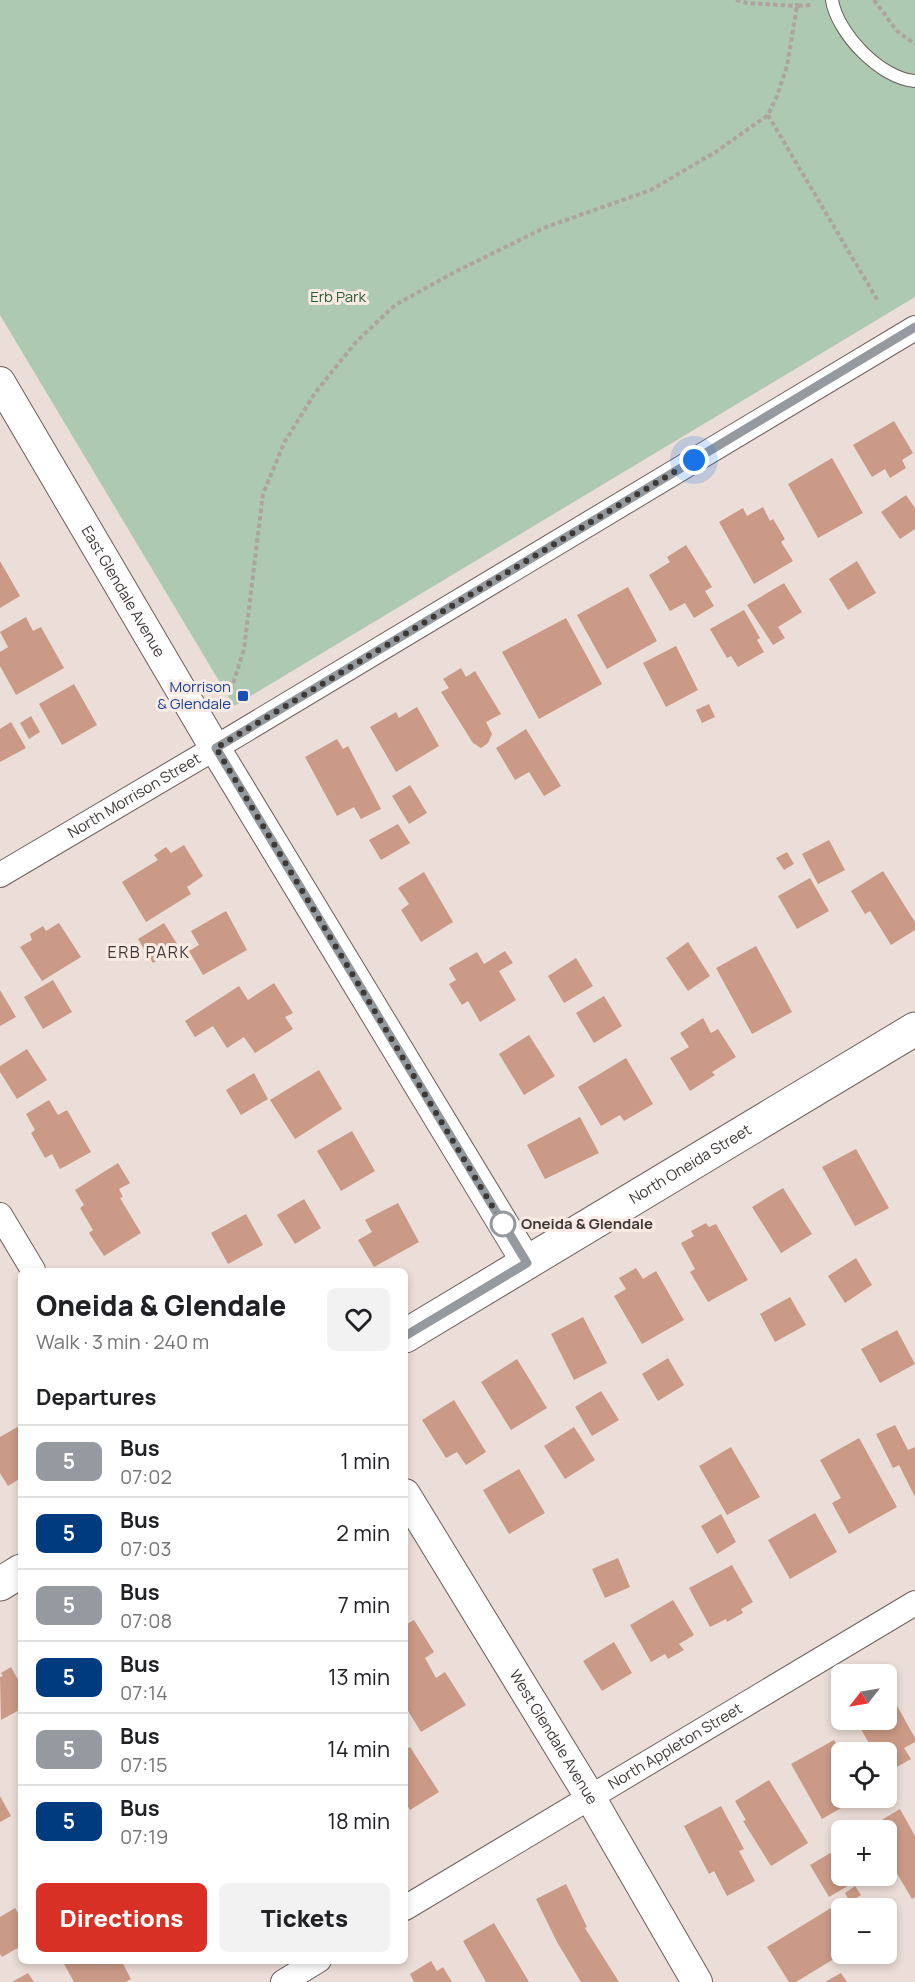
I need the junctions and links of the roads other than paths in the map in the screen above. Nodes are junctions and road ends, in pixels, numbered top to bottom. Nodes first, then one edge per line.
1 (832, 1) edge
2 (915, 81) edge
3 (915, 328) edge
4 (0, 382) edge
5 (216, 748) junction
6 (0, 874) edge
7 (915, 1029) edge
8 (0, 1215) edge
9 (527, 1263) junction
10 (32, 1268) edge
11 (408, 1334) edge
12 (408, 1499) edge
13 (18, 1573) edge
14 (0, 1584) edge
15 (915, 1603) edge
16 (590, 1797) junction
17 (408, 1906) edge
18 (312, 1964) edge
19 (283, 1982) edge
20 (697, 1982) edge

1 - 2 lane
3 - 5 street, North Morrison Street
4 - 5 street, East Glendale Avenue
5 - 6 street, North Morrison Street
5 - 9 street, East Glendale Avenue
7 - 9 main road, North Oneida Street
8 - 10 street
9 - 11 main road, North Oneida Street
12 - 16 street, West Glendale Avenue
13 - 14 main road
15 - 16 street, North Appleton Street
16 - 17 street, North Appleton Street
16 - 20 street, West Glendale Avenue
18 - 19 street

